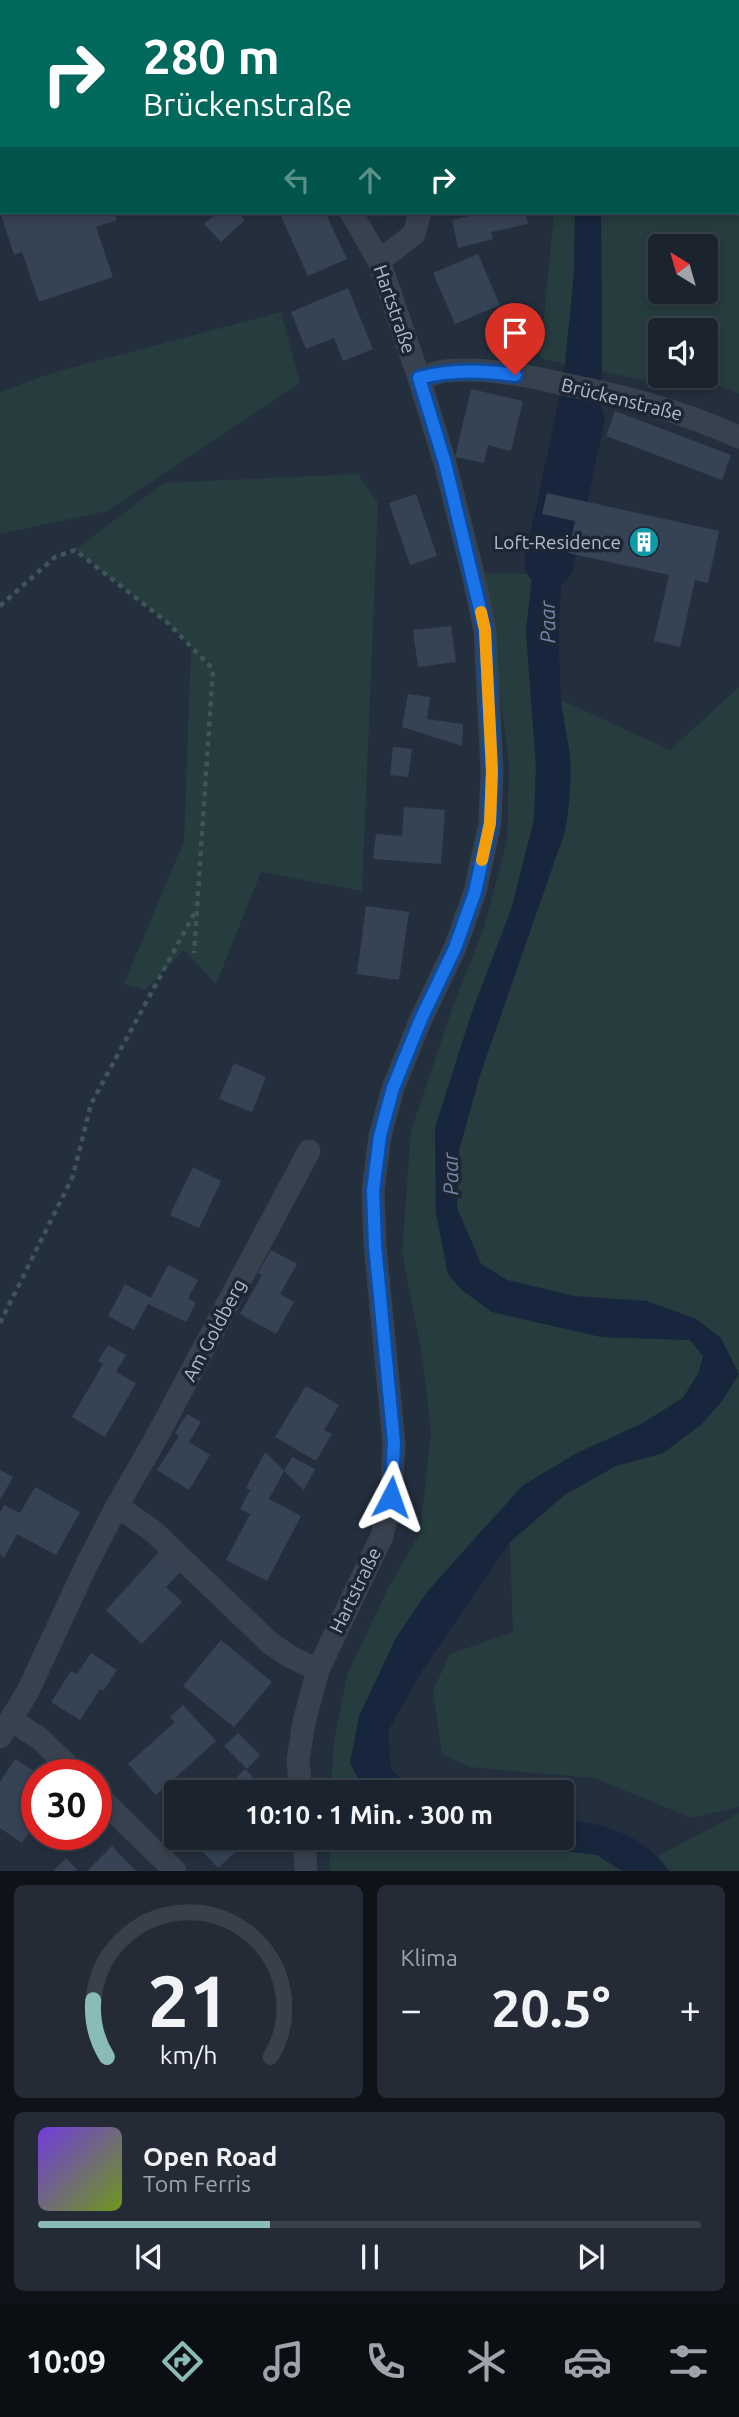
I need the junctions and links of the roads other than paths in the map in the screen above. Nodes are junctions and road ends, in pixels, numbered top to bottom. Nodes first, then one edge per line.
1 (353, 214) edge
2 (419, 214) edge
3 (379, 261) junction
4 (419, 378) junction
5 (739, 436) edge
6 (309, 1151) dead end
7 (117, 1506) junction
8 (318, 1670) junction
9 (5, 1729) edge
10 (61, 1759) edge
11 (300, 1780) edge
12 (112, 1809) edge
13 (305, 1850) edge
14 (176, 1871) edge
15 (306, 1871) edge

1 - 3 street, Hartstraße
2 - 3 street
3 - 4 street, Hartstraße
4 - 5 street, Brückenstraße
4 - 8 street, Hartstraße
6 - 7 street, Am Goldberg
7 - 8 street
7 - 9 street, Am Goldberg
8 - 11 street, Hartstraße
9 - 10 street, Am Goldberg
12 - 14 street
13 - 15 street

